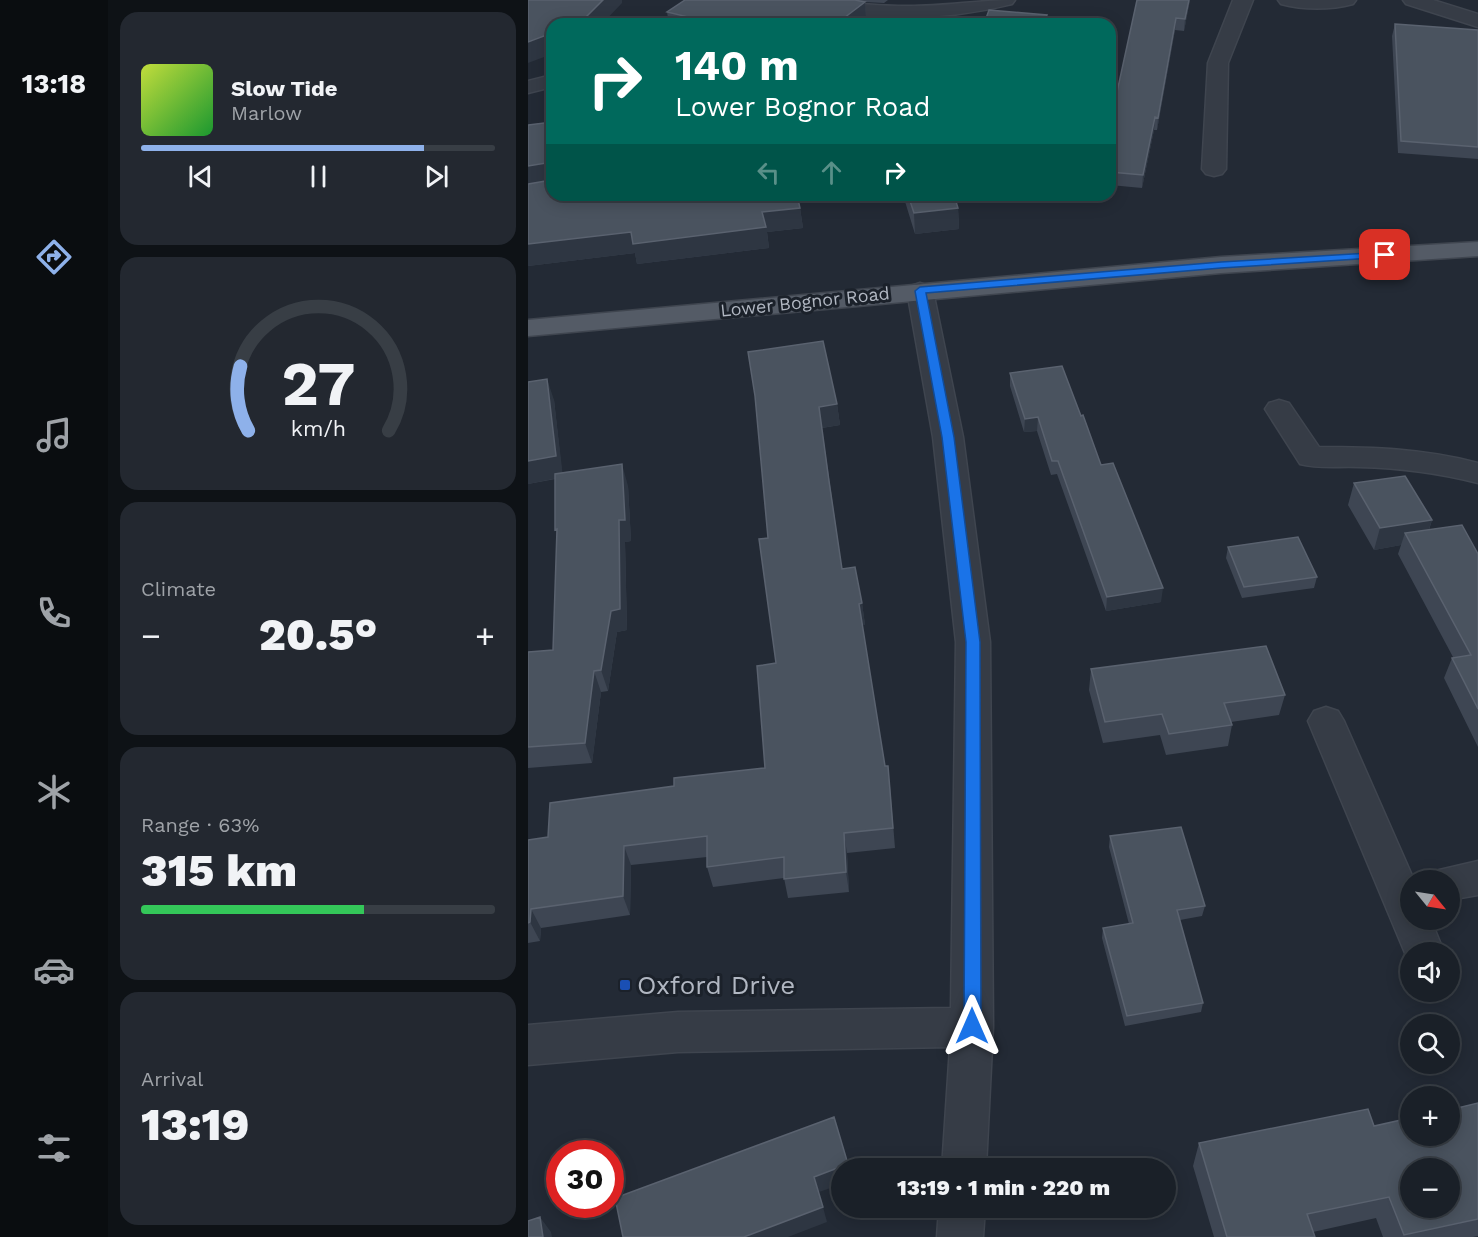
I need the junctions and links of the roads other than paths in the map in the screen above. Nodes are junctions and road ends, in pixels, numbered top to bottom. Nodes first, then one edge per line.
1 (801, 0) edge
2 (1005, 0) edge
3 (1243, 0) edge
4 (1288, 0) edge
5 (1347, 0) edge
6 (1413, 0) edge
7 (925, 18) edge
8 (1478, 21) edge
9 (546, 82) edge
10 (528, 87) edge
11 (1214, 169) dead end
12 (1478, 249) edge
13 (920, 291) junction
14 (528, 328) edge
15 (1278, 409) dead end
16 (1478, 473) edge
17 (1326, 721) dead end
18 (1478, 878) edge
19 (1460, 881) edge
20 (1400, 885) edge
21 (972, 1026) junction
22 (528, 1045) edge
23 (965, 1158) edge
24 (961, 1218) edge
25 (960, 1237) edge

1 - 7 street
2 - 7 street
3 - 11 street
4 - 5 street
6 - 8 street
9 - 10 street
12 - 13 main road, Lower Bognor Road
13 - 14 main road, Lower Bognor Road
13 - 21 street
15 - 16 street
17 - 20 street
18 - 19 street
21 - 22 street
21 - 23 street
24 - 25 street

